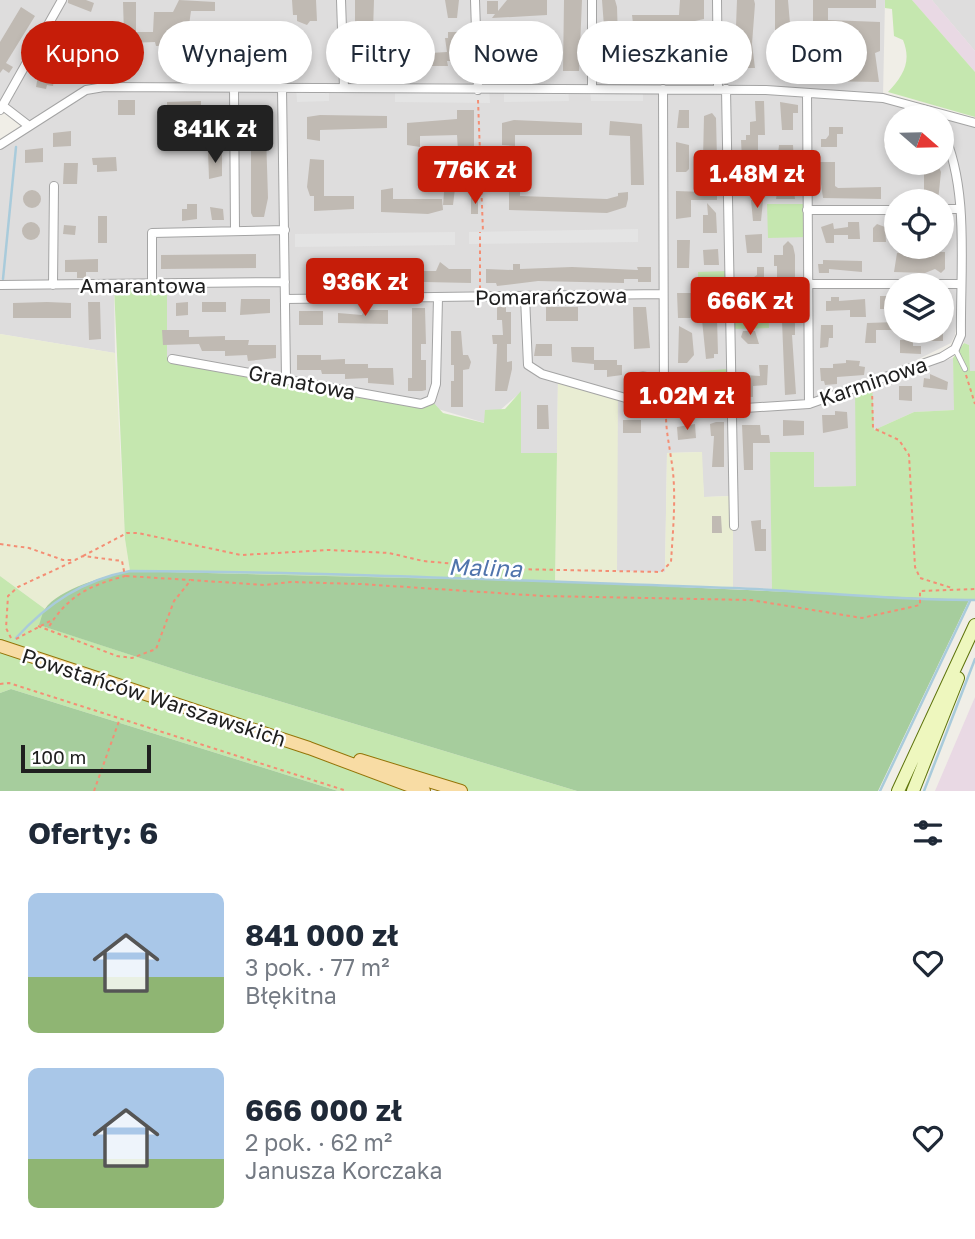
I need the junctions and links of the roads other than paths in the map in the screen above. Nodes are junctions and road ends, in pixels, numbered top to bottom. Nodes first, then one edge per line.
1 (62, 0) edge
2 (341, 0) edge
3 (475, 0) edge
4 (592, 0) edge
5 (717, 0) edge
6 (234, 88) junction
7 (282, 88) junction
8 (344, 88) junction
9 (592, 88) junction
10 (663, 89) junction
11 (722, 89) junction
12 (478, 90) junction
13 (807, 93) junction
14 (907, 105) edge
15 (1, 108) edge
16 (954, 118) edge
17 (975, 123) edge
18 (29, 126) junction
19 (0, 145) edge
20 (954, 164) edge
21 (54, 186) dead end
22 (884, 209) edge
23 (954, 209) edge
24 (958, 209) junction
25 (807, 210) junction
26 (285, 230) junction
27 (235, 231) junction
28 (285, 282) junction
29 (808, 284) junction
30 (960, 284) junction
31 (0, 285) edge
32 (53, 285) junction
33 (152, 286) junction
34 (663, 294) junction
35 (525, 297) junction
36 (438, 298) junction
37 (286, 299) junction
38 (955, 349) junction
39 (172, 359) dead end
40 (965, 369) dead end
41 (286, 378) junction
42 (809, 404) junction
43 (665, 407) junction
44 (730, 409) junction
45 (734, 526) dead end
46 (975, 628) edge
47 (0, 646) edge
48 (309, 748) junction
49 (424, 791) edge
50 (461, 791) edge
51 (898, 791) edge
52 (913, 791) edge

1 - 15 street
2 - 8 street
3 - 12 street
4 - 9 street
5 - 11 street
6 - 7 street
6 - 18 street
6 - 27 street
7 - 8 street
7 - 26 street
8 - 12 street
9 - 10 street
9 - 12 street
10 - 11 street
10 - 34 street
11 - 13 street
11 - 44 street
13 - 14 street
13 - 25 street
15 - 18 street
16 - 17 street
18 - 19 street
20 - 24 street
21 - 32 street
22 - 25 street
23 - 24 street
24 - 30 street
25 - 29 street
26 - 27 street
26 - 28 street
27 - 33 street
28 - 33 street, Amarantowa
28 - 37 street
29 - 30 street
29 - 42 street
30 - 38 street
31 - 32 street, Amarantowa
32 - 33 street, Amarantowa
34 - 35 street, Pomarańczowa
34 - 43 street
35 - 36 street, Pomarańczowa
35 - 43 street, Karminowa
36 - 37 street, Pomarańczowa
36 - 41 street, Granatowa
37 - 41 street
38 - 40 lane
38 - 42 street, Karminowa
39 - 41 street, Granatowa
42 - 44 street, Karminowa
43 - 44 street, Karminowa
44 - 45 street
46 - 51 main road
46 - 52 main road
47 - 48 main road, Powstańców Warszawskich
48 - 49 main road, Powstańców Warszawskich
48 - 50 main road, Powstańców Warszawskich

